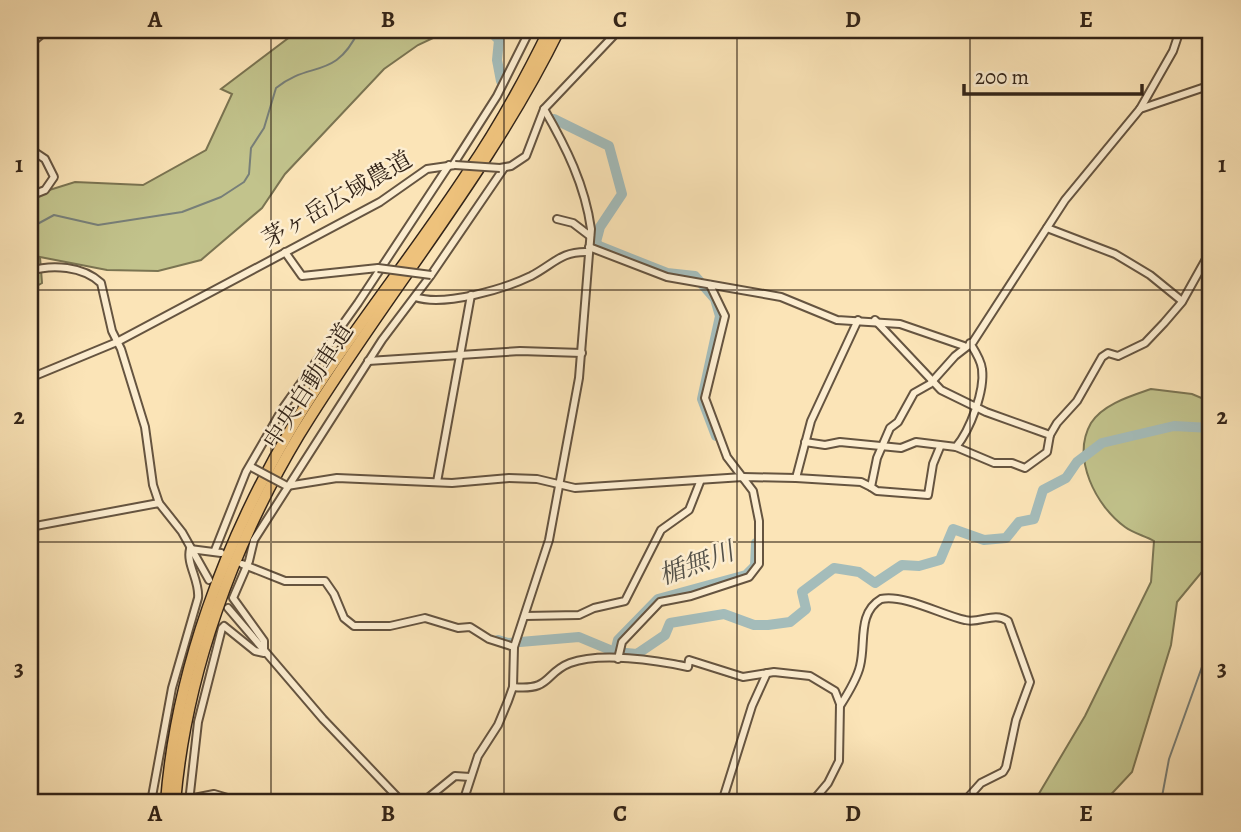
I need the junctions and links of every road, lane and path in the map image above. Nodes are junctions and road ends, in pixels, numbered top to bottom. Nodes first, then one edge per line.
1 (47, 30) edge
2 (530, 30) edge
3 (549, 30) edge
4 (559, 30) edge
5 (620, 30) edge
6 (1180, 30) edge
7 (30, 44) edge
8 (1211, 85) edge
9 (1140, 108) junction
10 (544, 109) junction
11 (31, 151) edge
12 (452, 165) junction
13 (502, 168) junction
14 (30, 196) edge
15 (557, 219) dead end
16 (1047, 228) junction
17 (590, 236) junction
18 (589, 249) junction
19 (1211, 250) edge
20 (285, 252) junction
21 (378, 268) junction
22 (30, 271) edge
23 (431, 275) junction
24 (707, 285) junction
25 (471, 295) junction
26 (415, 296) junction
27 (1182, 301) junction
28 (858, 320) junction
29 (875, 320) junction
30 (117, 342) junction
31 (967, 345) junction
32 (582, 353) junction
33 (460, 356) junction
34 (368, 361) junction
35 (30, 377) edge
36 (933, 381) junction
37 (974, 407) junction
38 (1050, 435) junction
39 (805, 442) junction
40 (883, 446) junction
41 (940, 447) junction
42 (956, 447) junction
43 (251, 467) junction
44 (743, 477) junction
45 (796, 478) junction
46 (438, 482) junction
47 (700, 482) junction
48 (558, 485) junction
49 (287, 486) junction
50 (871, 487) junction
51 (159, 503) junction
52 (30, 527) edge
53 (190, 549) junction
54 (244, 566) junction
55 (209, 580) dead end
56 (228, 608) dead end
57 (525, 616) junction
58 (514, 647) junction
59 (264, 653) junction
60 (616, 658) junction
61 (767, 673) junction
62 (513, 687) junction
63 (840, 706) junction
64 (470, 776) junction
65 (189, 801) edge
66 (151, 802) edge
67 (166, 802) edge
68 (175, 802) edge
69 (241, 802) edge
70 (402, 802) edge
71 (424, 802) edge
72 (463, 802) edge
73 (722, 802) edge
74 (812, 802) edge
75 (964, 802) edge

1 - 7 street
2 - 12 street
3 - 67 highway, 中央自動車道
4 - 68 highway, 中央自動車道
5 - 10 street
6 - 9 street
8 - 9 street
9 - 16 street
10 - 13 street
10 - 17 street
11 - 14 street
12 - 13 street, 茅ヶ岳広域農道, bridge
12 - 20 street, 茅ヶ岳広域農道
12 - 21 street
13 - 23 street
15 - 17 street
16 - 27 street
16 - 31 street
17 - 18 street
18 - 24 street
18 - 25 street
18 - 32 street
19 - 27 street
20 - 21 street
20 - 30 street, 茅ヶ岳広域農道
21 - 23 street, bridge
21 - 43 street
22 - 30 street
23 - 26 street
24 - 28 street
24 - 44 street
25 - 26 street
25 - 33 street
26 - 34 street
27 - 38 street
28 - 29 street
28 - 39 street
29 - 31 street
29 - 36 street
30 - 35 street, 茅ヶ岳広域農道
30 - 51 street
31 - 36 street
31 - 37 street
32 - 33 street
32 - 48 street
33 - 34 street
33 - 46 street
34 - 49 street
36 - 37 street
36 - 40 street
37 - 38 street
37 - 42 street
38 - 42 street
39 - 40 street
39 - 45 street
40 - 41 street
40 - 50 street
41 - 42 street
41 - 50 street
43 - 49 street, bridge
43 - 53 street
44 - 45 street
44 - 47 street
44 - 60 street
45 - 50 street
46 - 48 street
46 - 49 street
47 - 48 street
47 - 57 street
48 - 57 street
49 - 54 street
51 - 52 street
51 - 53 street
53 - 55 street
53 - 66 street
54 - 58 street
54 - 59 street
56 - 59 street
57 - 58 street
58 - 62 street
59 - 65 street
59 - 70 street
60 - 61 street
60 - 62 street
61 - 63 street
61 - 73 street
62 - 64 street
63 - 74 street
63 - 75 street
64 - 71 street
64 - 72 street
65 - 69 street

